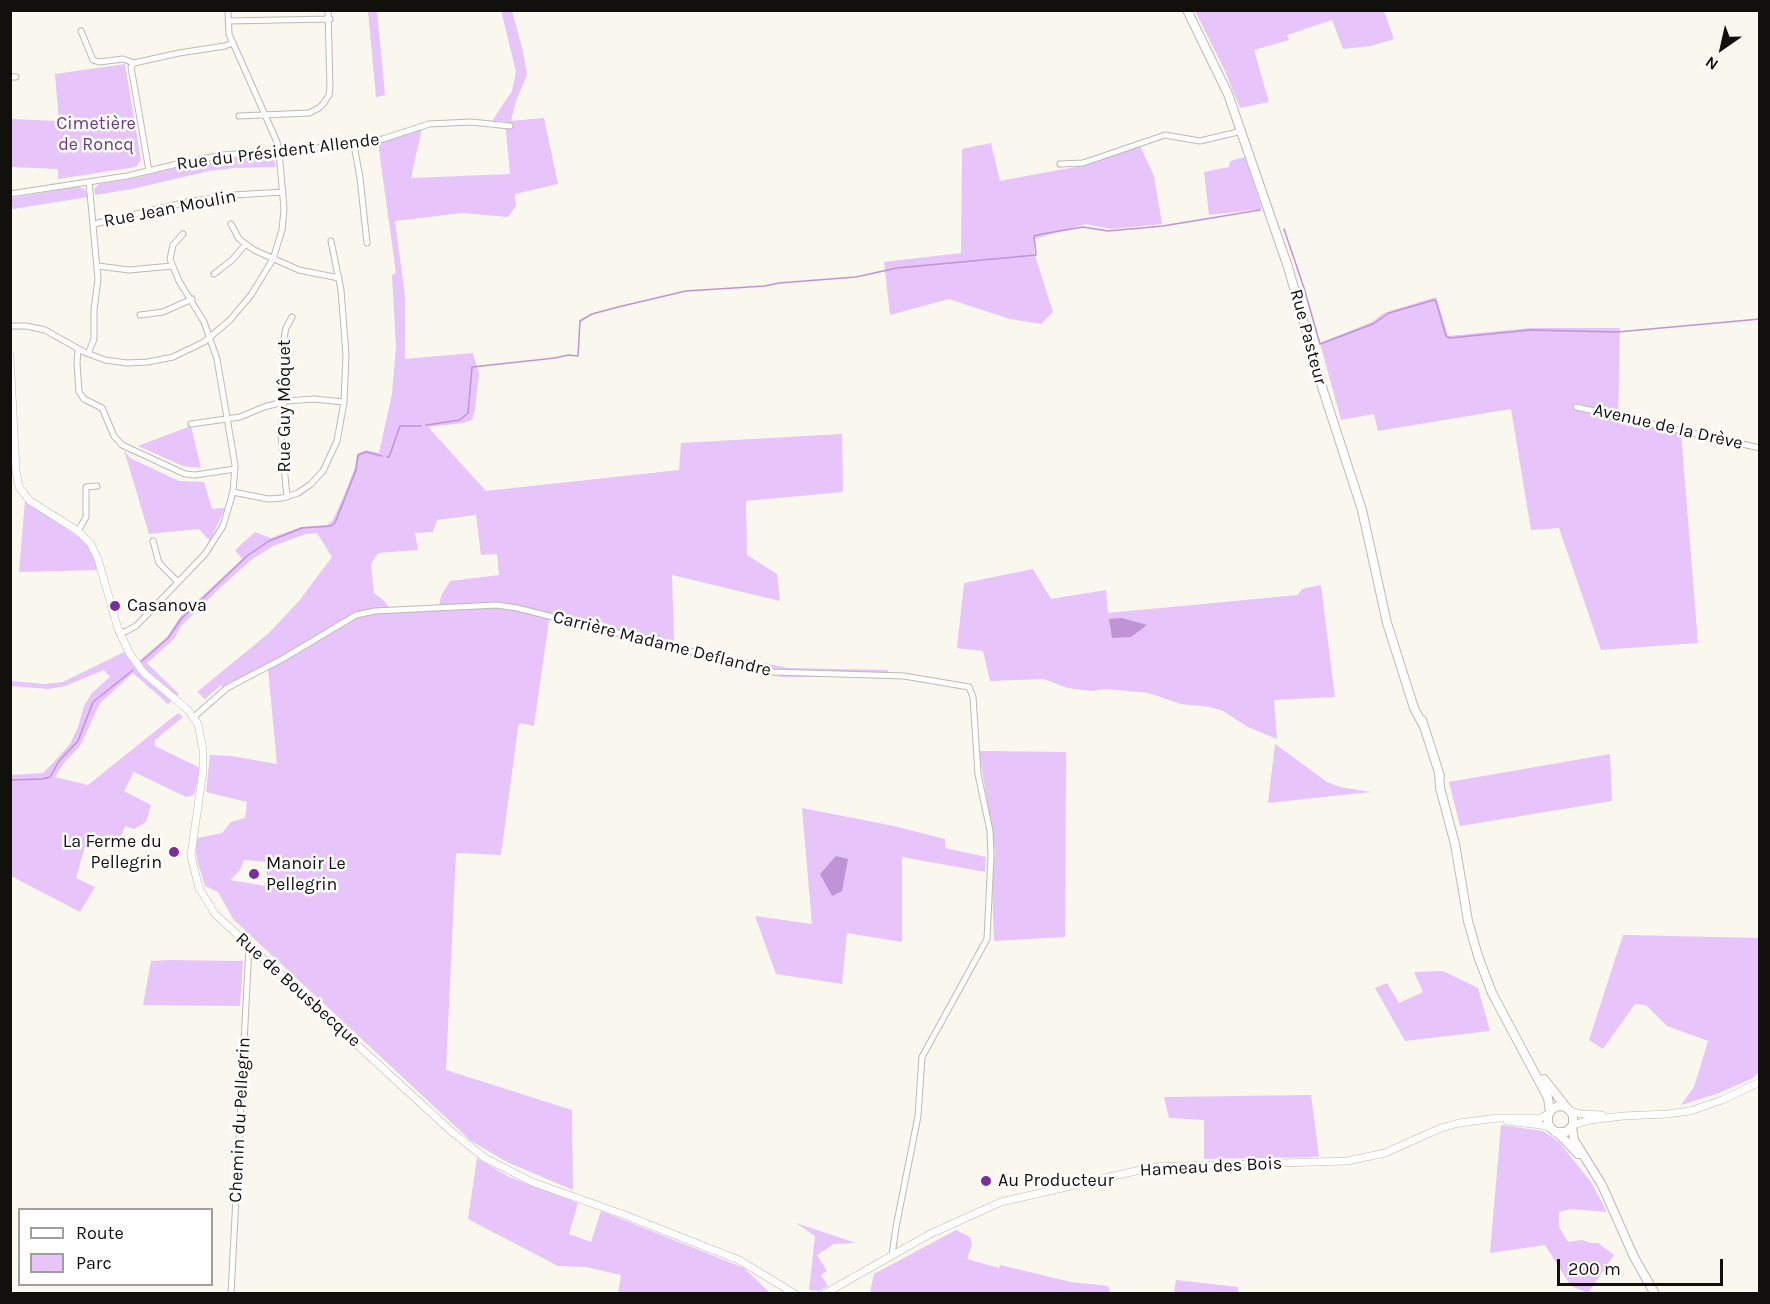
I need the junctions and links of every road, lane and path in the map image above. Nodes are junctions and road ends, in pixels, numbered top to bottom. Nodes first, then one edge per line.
1 (228, 10) edge
2 (328, 10) edge
3 (1187, 10) edge
4 (330, 19) junction
5 (228, 21) junction
6 (81, 31) dead end
7 (232, 43) junction
8 (134, 63) junction
9 (265, 115) junction
10 (239, 116) dead end
11 (510, 126) dead end
12 (1242, 131) junction
13 (354, 145) junction
14 (279, 151) junction
15 (1060, 164) dead end
16 (149, 171) junction
17 (89, 182) junction
18 (282, 192) junction
19 (10, 194) edge
20 (94, 224) junction
21 (231, 224) dead end
22 (183, 234) dead end
23 (331, 240) dead end
24 (367, 243) dead end
25 (245, 245) junction
26 (273, 259) junction
27 (98, 266) junction
28 (172, 266) junction
29 (214, 274) dead end
30 (339, 278) junction
31 (192, 299) junction
32 (140, 315) dead end
33 (292, 317) dead end
34 (10, 326) edge
35 (210, 337) junction
36 (78, 350) junction
37 (88, 354) junction
38 (10, 356) edge
39 (11, 397) edge
40 (283, 402) junction
41 (344, 402) junction
42 (1576, 407) dead end
43 (228, 419) junction
44 (191, 424) dead end
45 (1760, 448) edge
46 (235, 469) junction
47 (97, 486) dead end
48 (233, 492) junction
49 (286, 497) junction
50 (78, 531) junction
51 (153, 541) dead end
52 (178, 582) junction
53 (119, 633) junction
54 (194, 717) junction
55 (249, 946) junction
56 (1526, 1054) junction
57 (1760, 1082) edge
58 (1569, 1109) junction
59 (1549, 1113) junction
60 (1623, 1116) junction
61 (1478, 1120) junction
62 (1572, 1126) junction
63 (1553, 1130) junction
64 (1596, 1175) junction
65 (892, 1255) junction
66 (756, 1269) junction
67 (852, 1279) junction
68 (231, 1293) edge
69 (785, 1293) edge
70 (795, 1293) edge
71 (824, 1293) edge
72 (833, 1293) edge
73 (1656, 1293) edge

1 - 5 street
2 - 4 street
3 - 12 main road, Rue Pasteur
4 - 5 street
4 - 9 street
5 - 7 street
6 - 8 street
7 - 8 street
7 - 9 street
8 - 16 street
9 - 10 street
9 - 14 street
11 - 13 street, Rue du Président Allende
12 - 15 street
12 - 56 main road, Rue Pasteur
13 - 14 street, Rue du Président Allende
13 - 24 street
14 - 16 street, Rue du Président Allende
14 - 18 street
16 - 17 street, Rue du Président Allende
17 - 19 street, Rue du Président Allende
17 - 20 street
18 - 20 street, Rue Jean Moulin
18 - 26 street
20 - 27 street
21 - 25 street
22 - 28 street
23 - 30 street
25 - 26 street
25 - 29 street
26 - 30 street
26 - 35 street
27 - 28 street
27 - 37 street
28 - 31 street
30 - 41 street
31 - 32 street
31 - 35 street
33 - 40 street, Rue Guy Môquet
34 - 36 street
35 - 37 street
35 - 43 street
36 - 37 street
36 - 46 street
38 - 39 street
39 - 50 street
40 - 41 street
40 - 43 street
40 - 49 street, Rue Guy Môquet
41 - 49 street
42 - 45 street, Avenue de la Drève
43 - 44 street
43 - 46 street
46 - 48 street
47 - 50 street
48 - 49 street
48 - 52 street
50 - 53 street
51 - 52 street
52 - 53 street
53 - 54 street
54 - 55 street, Rue de Bousbecque
54 - 65 street, Carrière Madame Deflandre
55 - 66 street, Rue de Bousbecque
55 - 68 street, Chemin du Pellegrin
56 - 58 main road, Rue Pasteur
56 - 59 main road, Rue Pasteur
57 - 60 street
58 - 59 main road
58 - 60 street
58 - 62 main road
59 - 61 street, Hameau des Bois
59 - 63 main road
60 - 62 street
61 - 63 street, Hameau des Bois
61 - 65 street, Hameau des Bois
62 - 63 main road
62 - 64 main road
63 - 64 main road
64 - 73 main road
65 - 67 street, Hameau des Bois
66 - 69 street, Rue de Bousbecque
66 - 70 street, Rue de Bousbecque
67 - 71 street, Hameau des Bois
67 - 72 street, Hameau des Bois

